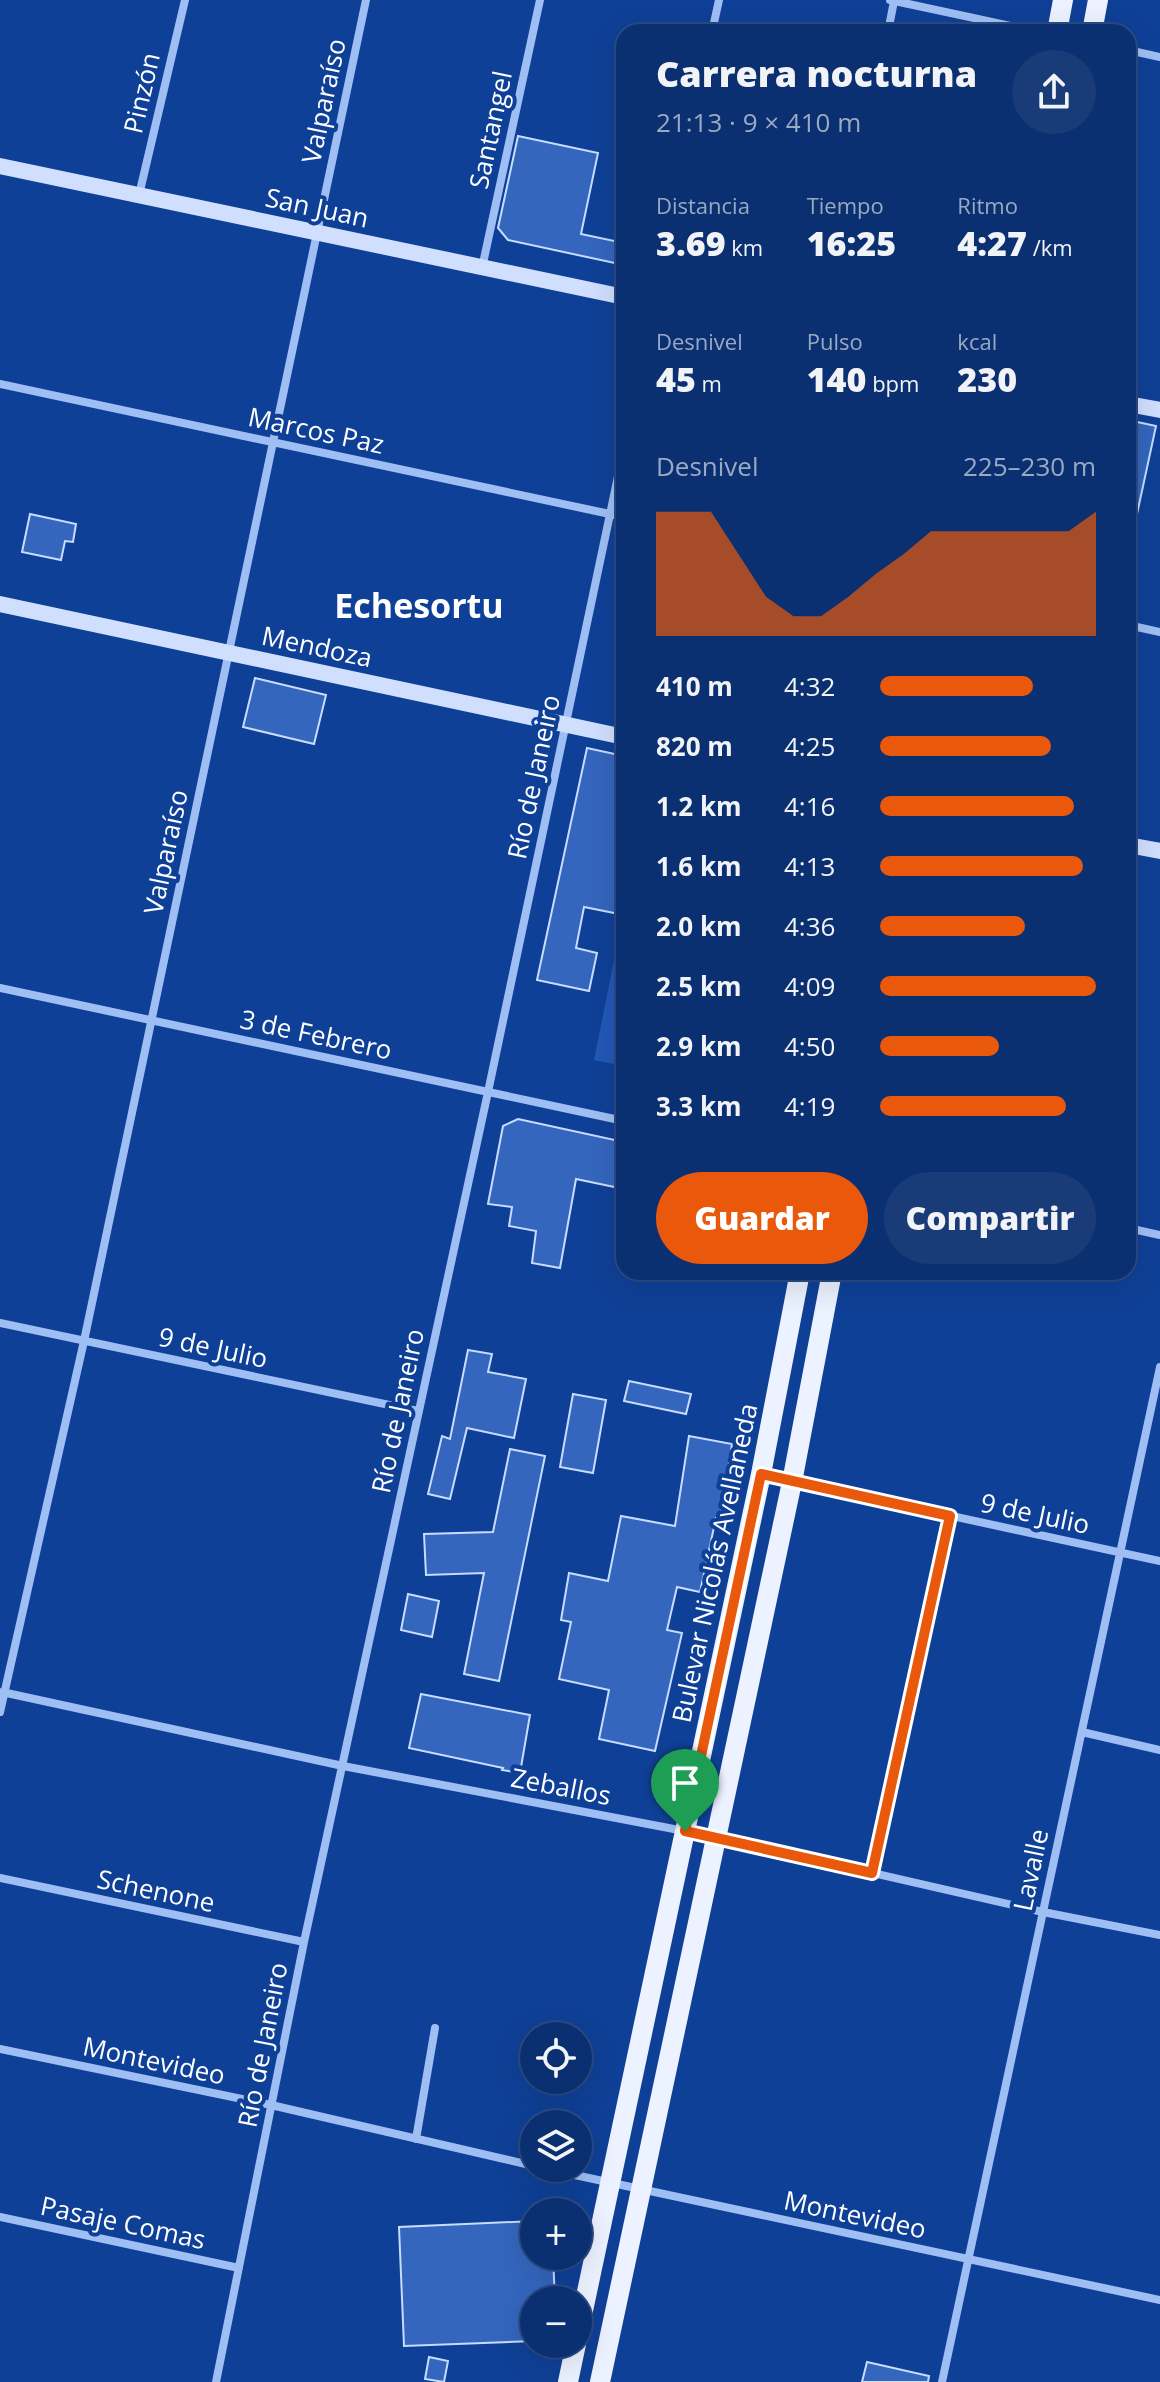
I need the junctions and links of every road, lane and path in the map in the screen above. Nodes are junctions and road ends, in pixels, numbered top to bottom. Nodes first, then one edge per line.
1 (185, 0) edge
2 (366, 0) edge
3 (540, 0) edge
4 (719, 0) edge
5 (892, 0) edge
6 (1063, 0) edge
7 (1098, 0) edge
8 (714, 24) edge
9 (889, 24) edge
10 (1002, 24) edge
11 (1058, 24) edge
12 (1094, 24) edge
13 (1136, 52) edge
14 (1160, 57) edge
15 (0, 166) edge
16 (139, 195) junction
17 (317, 233) junction
18 (482, 268) junction
19 (616, 295) edge
20 (0, 384) edge
21 (1136, 406) edge
22 (1160, 410) edge
23 (273, 442) junction
24 (616, 486) edge
25 (610, 514) junction
26 (616, 515) edge
27 (0, 604) edge
28 (1136, 627) edge
29 (1160, 632) edge
30 (229, 653) junction
31 (566, 725) junction
32 (616, 735) edge
33 (1136, 846) edge
34 (1160, 851) edge
35 (0, 988) edge
36 (151, 1020) junction
37 (488, 1092) junction
38 (616, 1119) edge
39 (1136, 1230) edge
40 (1160, 1235) edge
41 (798, 1280) edge
42 (830, 1280) edge
43 (0, 1323) edge
44 (84, 1341) junction
45 (1160, 1367) edge
46 (418, 1411) junction
47 (761, 1474) junction
48 (792, 1482) junction
49 (950, 1516) junction
50 (1120, 1553) junction
51 (1160, 1561) edge
52 (2, 1692) edge
53 (0, 1712) edge
54 (1082, 1732) junction
55 (1160, 1750) edge
56 (343, 1766) junction
57 (685, 1831) junction
58 (716, 1837) junction
59 (872, 1873) junction
60 (0, 1878) edge
61 (1043, 1912) junction
62 (1160, 1935) edge
63 (304, 1942) junction
64 (435, 2028) dead end
65 (0, 2049) edge
66 (271, 2105) junction
67 (416, 2139) junction
68 (520, 2163) edge
69 (592, 2180) edge
70 (610, 2184) junction
71 (641, 2190) junction
72 (0, 2217) edge
73 (968, 2259) junction
74 (239, 2268) junction
75 (588, 2286) edge
76 (1160, 2300) edge
77 (573, 2358) edge
78 (216, 2382) edge
79 (568, 2382) edge
80 (600, 2382) edge
81 (942, 2382) edge

1 - 16 street, Pinzón
2 - 17 street, Valparaíso
3 - 18 street, Santangel
4 - 8 street
5 - 9 street
5 - 10 street
6 - 11 main road
7 - 12 main road
13 - 14 street
15 - 16 main road, San Juan
16 - 17 main road, San Juan
17 - 18 main road, San Juan
17 - 23 street, Valparaíso
18 - 19 main road, San Juan
20 - 23 street, Marcos Paz
21 - 22 main road
23 - 25 street, Marcos Paz
23 - 30 street, Valparaíso
24 - 25 street, Río de Janeiro
25 - 26 street, Marcos Paz
25 - 31 street, Río de Janeiro
27 - 30 main road, Mendoza
28 - 29 street
30 - 31 main road, Mendoza
30 - 36 street, Valparaíso
31 - 32 main road, Mendoza
31 - 37 street, Río de Janeiro
33 - 34 main road
35 - 36 street, 3 de Febrero
36 - 37 street, 3 de Febrero
36 - 44 street, Valparaíso
37 - 38 street, 3 de Febrero
37 - 46 street, Río de Janeiro
39 - 40 street
41 - 47 main road, Bulevar Nicolás Avellaneda
42 - 48 main road
43 - 44 street, 9 de Julio
44 - 46 street, 9 de Julio
44 - 52 street, Valparaíso
45 - 50 street, Lavalle
46 - 56 street, Río de Janeiro
47 - 48 street, 9 de Julio
47 - 57 main road, Bulevar Nicolás Avellaneda
48 - 49 street, 9 de Julio
48 - 58 main road
49 - 50 street, 9 de Julio
49 - 59 street
50 - 51 street, 9 de Julio
50 - 54 street, Lavalle
52 - 53 street, Valparaíso
52 - 56 street, Zeballos
54 - 55 street
54 - 61 street, Lavalle
56 - 57 street, Zeballos
56 - 63 street, Río de Janeiro
57 - 58 street, Zeballos
57 - 70 main road, Bulevar Nicolás Avellaneda
58 - 59 street, Zeballos
58 - 71 main road
59 - 61 street, Zeballos
60 - 63 street, Schenone
61 - 62 street, Zeballos
61 - 73 street, Lavalle
63 - 66 street, Río de Janeiro
64 - 67 street
65 - 66 street, Montevideo
66 - 67 street, Montevideo
66 - 74 street, Río de Janeiro
67 - 68 street, Montevideo
69 - 70 street, Montevideo
70 - 71 street, Montevideo
70 - 75 main road, Bulevar Nicolás Avellaneda
71 - 73 street, Montevideo
71 - 80 main road
72 - 74 street, Pasaje Comas
73 - 76 street, Montevideo
73 - 81 street, Lavalle
74 - 78 street, Río de Janeiro
77 - 79 main road

